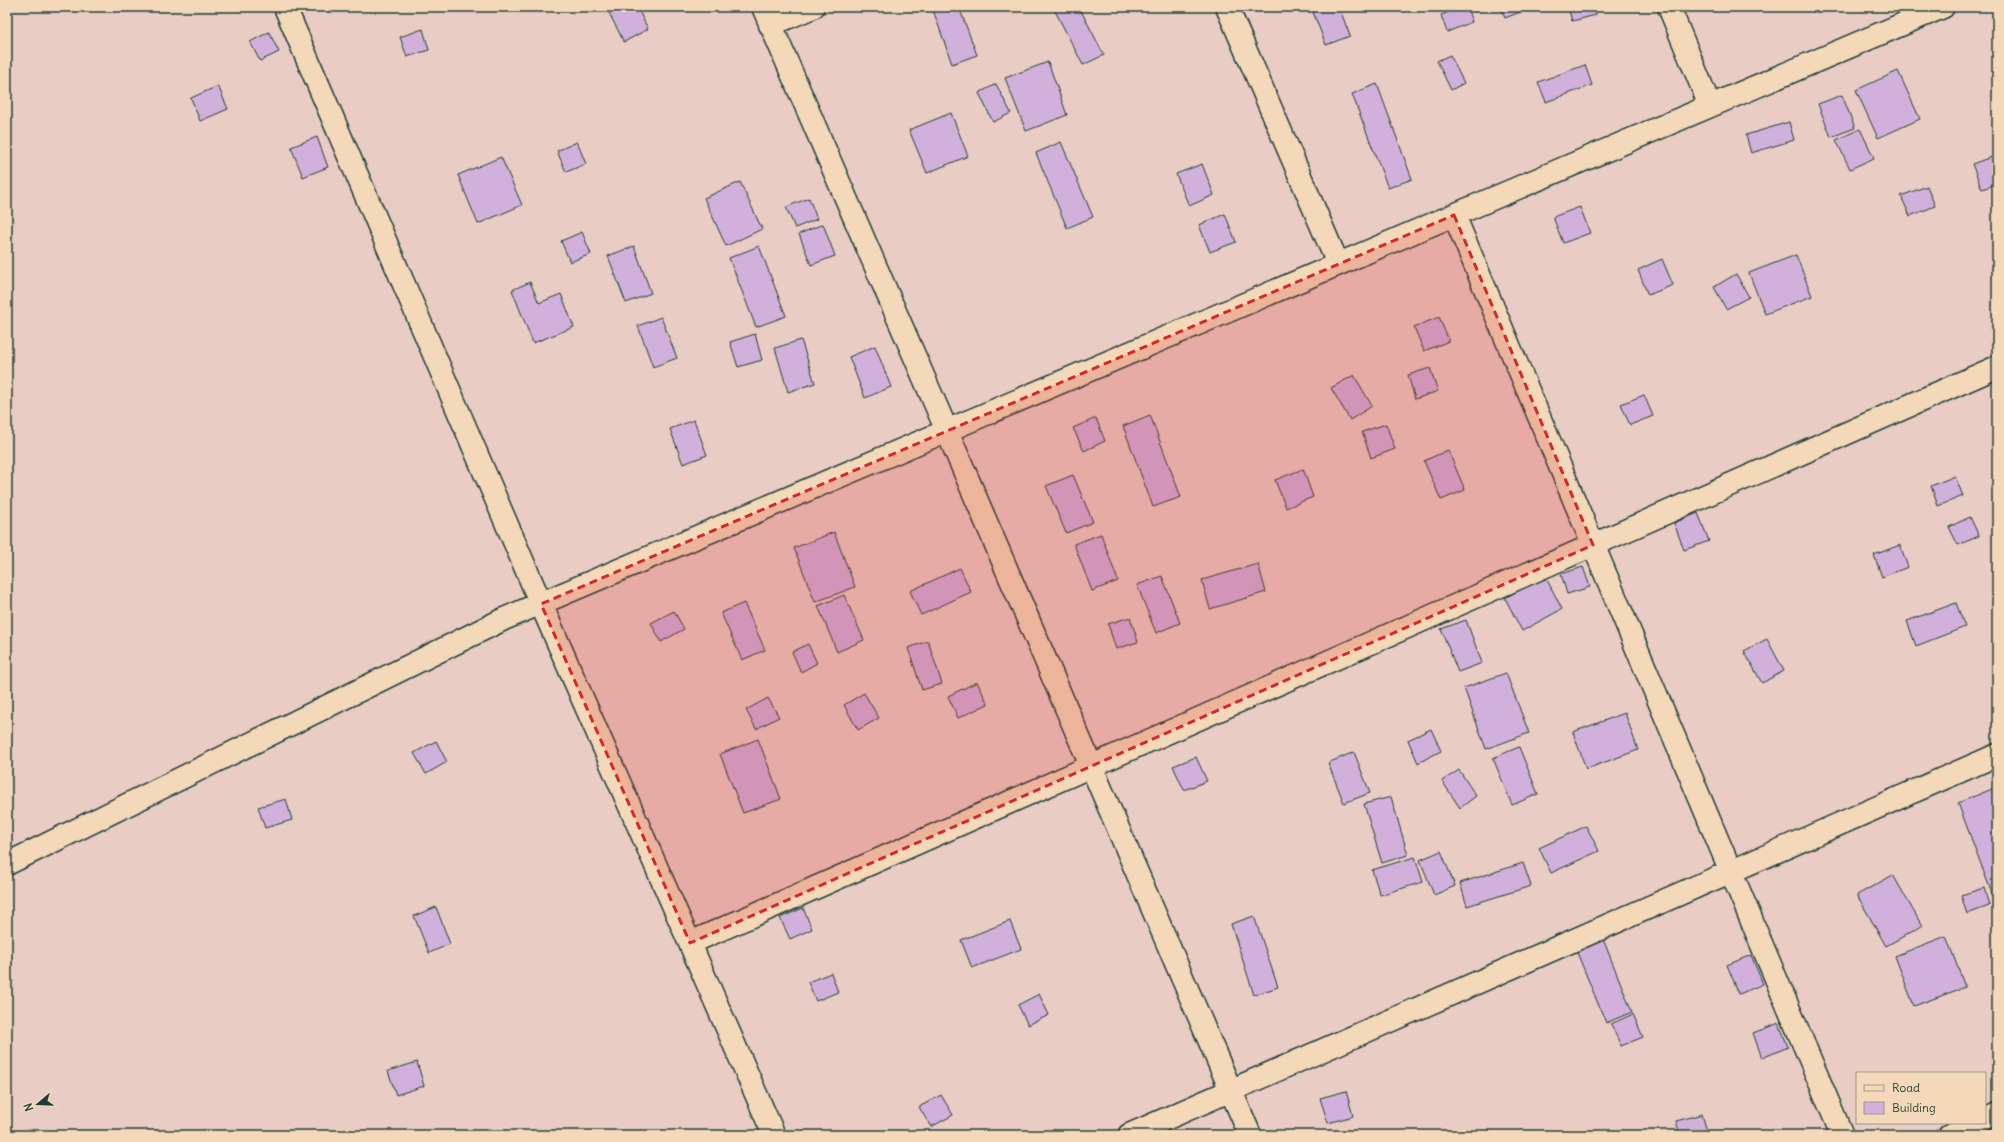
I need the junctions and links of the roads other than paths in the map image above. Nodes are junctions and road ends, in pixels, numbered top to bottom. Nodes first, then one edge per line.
1 (285, 7) edge
2 (813, 7) edge
3 (1227, 7) edge
4 (1669, 7) edge
5 (1943, 7) edge
6 (766, 16) edge
7 (1710, 106) junction
8 (1454, 215) junction
9 (1338, 264) junction
10 (1997, 367) edge
11 (947, 431) junction
12 (1593, 545) junction
13 (541, 604) junction
14 (1997, 755) edge
15 (1091, 766) junction
16 (7, 864) edge
17 (1730, 872) junction
18 (690, 943) junction
19 (1231, 1090) junction
20 (1997, 1114) edge
21 (1986, 1120) edge
22 (1975, 1124) edge
23 (774, 1135) edge
24 (1129, 1135) edge
25 (1250, 1135) edge
26 (1842, 1135) edge
27 (1949, 1135) edge

1 - 13 street
2 - 6 street
3 - 9 street
4 - 7 street
5 - 7 street
6 - 11 street
7 - 8 street
8 - 9 street
8 - 12 street
9 - 11 street
10 - 12 street
11 - 13 street
11 - 15 street
12 - 15 street
12 - 17 street
13 - 16 street
13 - 18 street
14 - 17 street
15 - 18 street
15 - 19 street
17 - 19 street
17 - 26 street
18 - 23 street
19 - 24 street
19 - 25 street
20 - 21 street
22 - 27 street

